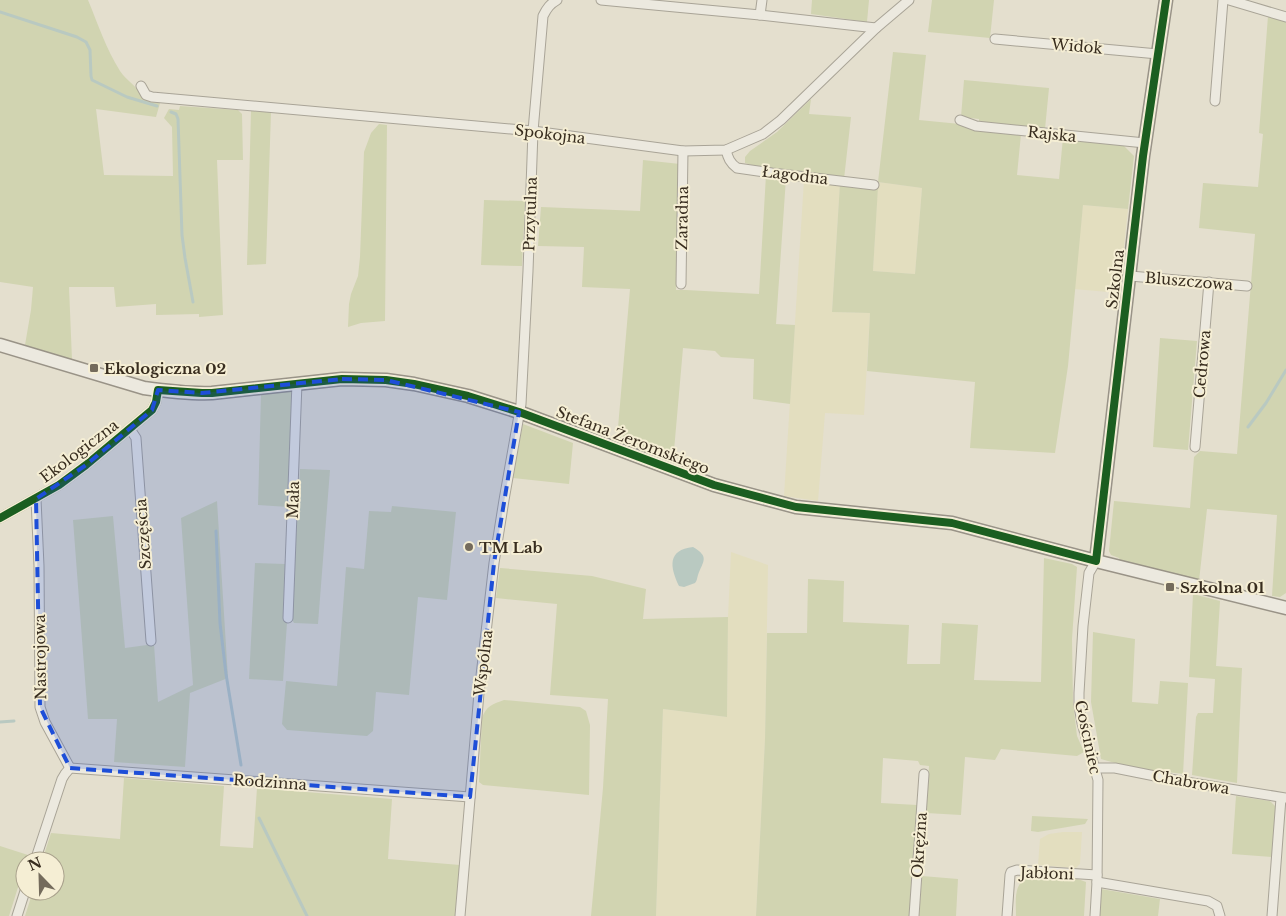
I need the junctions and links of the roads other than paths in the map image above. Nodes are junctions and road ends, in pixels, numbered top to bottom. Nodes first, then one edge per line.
1 (557, 0) edge
2 (601, 0) edge
3 (762, 0) edge
4 (909, 0) edge
5 (1166, 0) edge
6 (1223, 0) edge
7 (1229, 0) edge
8 (649, 2) edge
9 (760, 15) junction
10 (1286, 17) edge
11 (876, 28) junction
12 (996, 39) dead end
13 (1158, 54) junction
14 (141, 86) dead end
15 (1215, 101) dead end
16 (960, 120) dead end
17 (533, 131) junction
18 (1145, 143) junction
19 (726, 150) junction
20 (683, 151) junction
21 (874, 185) dead end
22 (1130, 276) junction
23 (1209, 282) junction
24 (681, 284) dead end
25 (1248, 286) dead end
26 (0, 346) edge
27 (297, 383) junction
28 (158, 390) junction
29 (519, 412) junction
30 (130, 429) junction
31 (1195, 447) dead end
32 (36, 499) junction
33 (0, 518) edge
34 (1096, 561) junction
35 (1286, 608) edge
36 (288, 618) dead end
37 (151, 641) dead end
38 (70, 768) junction
39 (1095, 768) junction
40 (924, 774) dead end
41 (470, 797) junction
42 (1283, 798) edge
43 (38, 851) edge
44 (1097, 879) junction
45 (22, 901) edge
46 (17, 916) edge
47 (460, 916) edge
48 (914, 916) edge
49 (1007, 916) edge
50 (1095, 916) edge
51 (1220, 916) edge
52 (1272, 916) edge

1 - 17 street, Przytulna
2 - 8 street
3 - 9 street
4 - 11 street, Spokojna
5 - 13 street, Szkolna
6 - 15 street
7 - 10 street
8 - 9 street
9 - 11 street
11 - 19 street, Spokojna
12 - 13 street, Widok
13 - 18 street, Szkolna
14 - 17 street, Spokojna
16 - 18 street, Rajska
17 - 20 street, Spokojna
17 - 29 street, Przytulna
18 - 22 street, Szkolna
19 - 20 street, Spokojna
19 - 21 street, Łagodna
20 - 24 street, Zaradna
22 - 23 street, Bluszczowa
22 - 34 street, Szkolna
23 - 25 street, Bluszczowa
23 - 31 street, Cedrowa
26 - 28 street, Stefana Żeromskiego
27 - 28 street, Stefana Żeromskiego
27 - 29 street, Stefana Żeromskiego
27 - 36 street, Mała
28 - 30 street, Ekologiczna
29 - 34 street, Stefana Żeromskiego
29 - 41 street, Wspólna
30 - 32 street, Ekologiczna
30 - 37 street, Szczęścia
32 - 33 street, Ekologiczna
32 - 38 street, Nastrojowa
34 - 35 street, Stefana Żeromskiego
34 - 39 street, Gościniec
38 - 41 street, Rodzinna
38 - 43 street
39 - 42 street, Chabrowa
39 - 44 street, Gościniec
40 - 48 street, Okrężna
41 - 47 street, Wspólna
42 - 52 street
44 - 49 street, Jabłoni
44 - 50 street, Gościniec
44 - 51 street
45 - 46 street

